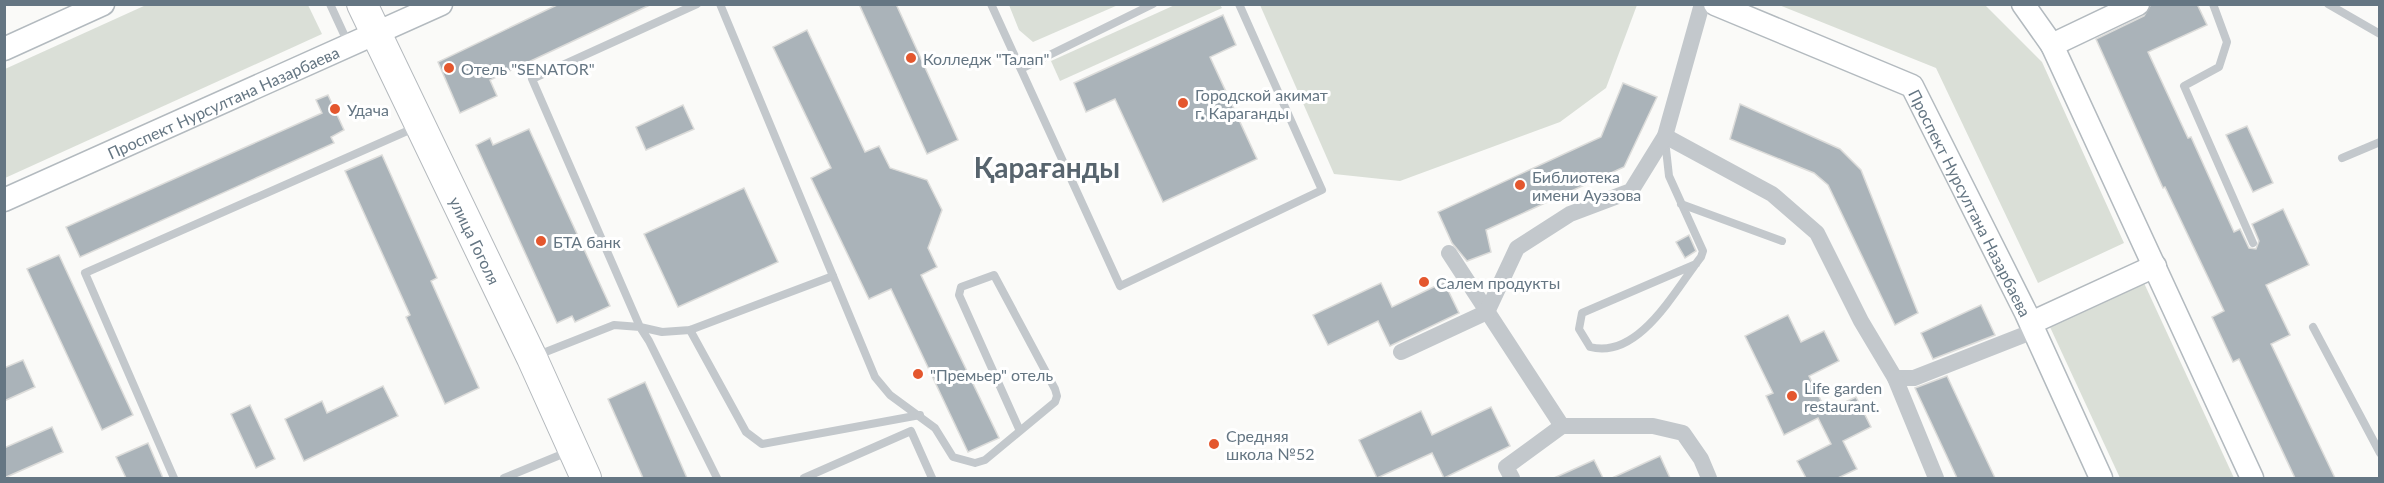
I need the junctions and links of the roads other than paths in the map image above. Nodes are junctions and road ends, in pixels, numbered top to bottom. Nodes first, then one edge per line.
1 (103, 4) edge
2 (330, 4) edge
3 (362, 4) edge
4 (441, 4) edge
5 (697, 4) edge
6 (720, 4) edge
7 (992, 4) edge
8 (1153, 4) edge
9 (1239, 4) edge
10 (1702, 4) edge
11 (1716, 4) edge
12 (2023, 4) edge
13 (2138, 4) edge
14 (2213, 4) edge
15 (2328, 4) edge
16 (414, 10) edge
17 (376, 34) junction
18 (2379, 34) edge
19 (2052, 45) junction
20 (349, 46) junction
21 (4, 49) edge
22 (1021, 69) junction
23 (420, 125) junction
24 (1665, 136) junction
25 (2379, 142) edge
26 (2342, 158) dead end
27 (4, 200) edge
28 (1681, 204) junction
29 (1782, 241) dead end
30 (2253, 243) dead end
31 (1449, 253) dead end
32 (1696, 264) junction
33 (2155, 266) junction
34 (833, 276) junction
35 (1487, 312) junction
36 (640, 327) junction
37 (2032, 327) junction
38 (2313, 327) dead end
39 (690, 330) junction
40 (1401, 352) dead end
41 (532, 358) junction
42 (1895, 378) junction
43 (920, 415) junction
44 (1562, 426) junction
45 (1020, 430) junction
46 (573, 449) junction
47 (2379, 453) edge
48 (174, 478) edge
49 (504, 478) edge
50 (586, 478) edge
51 (717, 478) edge
52 (804, 478) edge
53 (932, 478) edge
54 (1512, 478) edge
55 (1708, 478) edge
56 (1936, 478) edge
57 (2101, 478) edge
58 (2252, 478) edge

1 - 21 main road
2 - 20 lane
3 - 17 highway, улица Гоголя
4 - 16 main road, Проспект Нурсултана Назарбаева
5 - 36 lane
6 - 34 lane
7 - 22 lane
8 - 22 lane
9 - 22 lane
10 - 24 street
11 - 37 main road, Проспект Нурсултана Назарбаева
12 - 19 main road
13 - 19 main road
14 - 30 lane
15 - 18 lane
16 - 17 main road, Проспект Нурсултана Назарбаева
17 - 20 main road, Проспект Нурсултана Назарбаева
17 - 23 highway, улица Гоголя
19 - 33 main road
20 - 27 main road, Проспект Нурсултана Назарбаева
23 - 41 highway, улица Гоголя
23 - 48 lane
24 - 28 lane
24 - 35 street
24 - 42 street
25 - 26 lane
28 - 29 lane
28 - 32 lane
31 - 35 street
32 - 32 lane
33 - 37 main road
33 - 58 main road
34 - 39 lane
34 - 43 lane
35 - 40 street
35 - 44 street
36 - 39 lane
36 - 41 lane
36 - 51 lane
37 - 42 street
37 - 57 main road, Проспект Нурсултана Назарбаева
38 - 47 lane
39 - 43 lane
41 - 46 highway, улица Гоголя
42 - 56 street
43 - 45 lane
44 - 54 street
44 - 55 street
45 - 45 lane
46 - 49 lane
46 - 50 highway, улица Гоголя
52 - 53 lane

